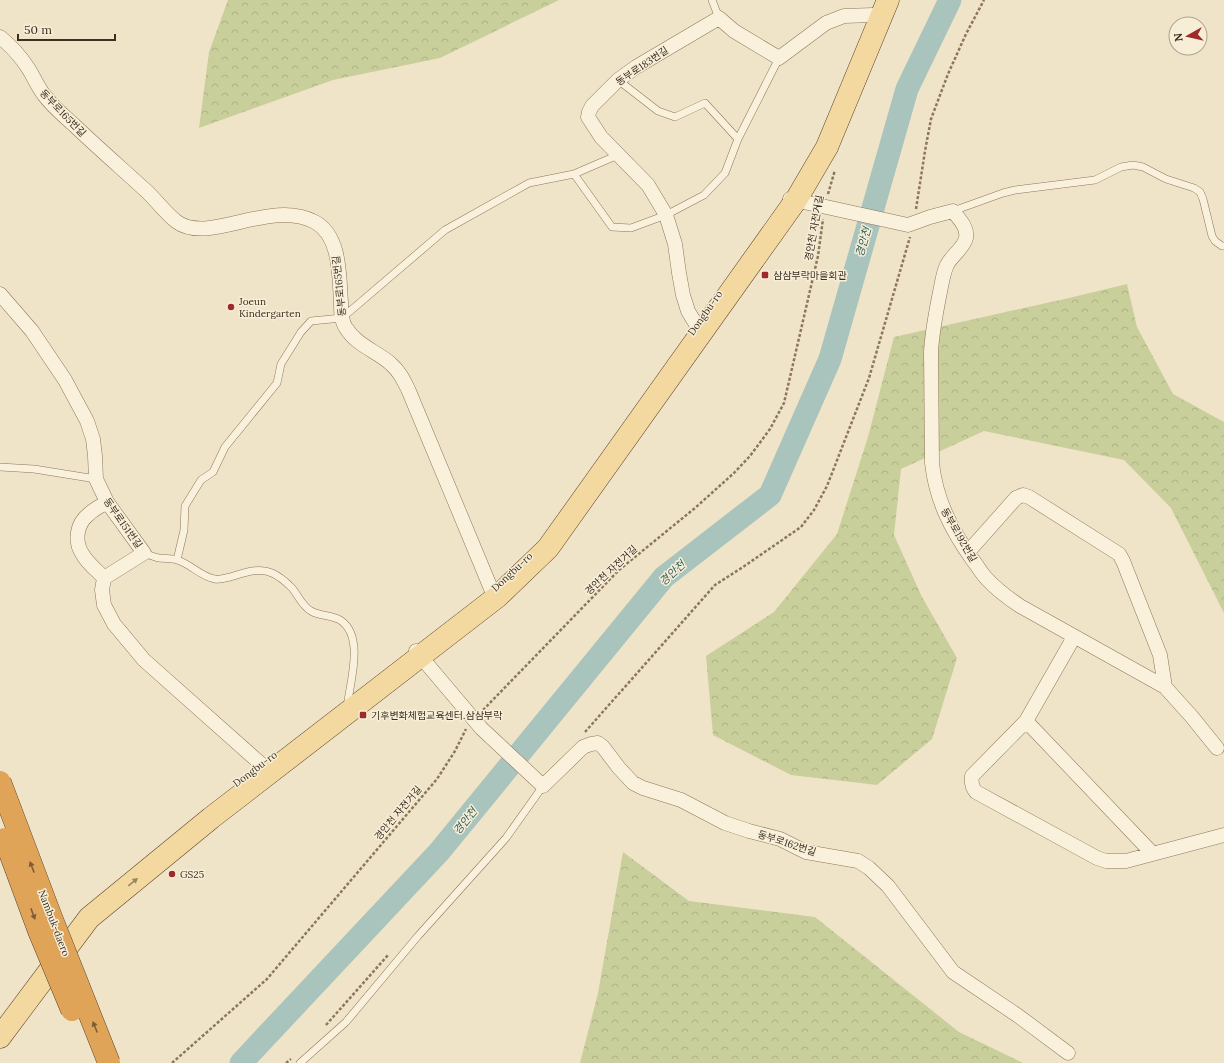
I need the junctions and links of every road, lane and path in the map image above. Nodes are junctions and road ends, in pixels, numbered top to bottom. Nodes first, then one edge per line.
1 (712, 0) edge
2 (888, 0) edge
3 (984, 0) edge
4 (876, 8) edge
5 (719, 18) junction
6 (0, 37) edge
7 (779, 58) junction
8 (618, 80) junction
9 (738, 139) junction
10 (618, 155) junction
11 (836, 164) dead end
12 (574, 174) junction
13 (791, 199) junction
14 (825, 207) junction
15 (953, 211) junction
16 (666, 215) junction
17 (911, 224) junction
18 (1224, 246) edge
19 (0, 294) edge
20 (342, 318) junction
21 (697, 326) junction
22 (0, 467) edge
23 (96, 479) junction
24 (107, 502) junction
25 (968, 552) junction
26 (144, 554) junction
27 (177, 560) junction
28 (104, 578) junction
29 (492, 591) junction
30 (1074, 637) junction
31 (418, 653) junction
32 (1164, 687) junction
33 (348, 701) junction
34 (1026, 721) junction
35 (477, 724) junction
36 (581, 737) dead end
37 (1217, 748) dead end
38 (261, 764) junction
39 (0, 782) edge
40 (543, 786) junction
41 (0, 825) edge
42 (1224, 835) edge
43 (1154, 854) junction
44 (391, 951) dead end
45 (0, 1019) edge
46 (326, 1026) dead end
47 (0, 1037) edge
48 (1068, 1053) dead end
49 (292, 1058) dead end
50 (94, 1063) edge
51 (109, 1063) edge
52 (172, 1063) edge
53 (286, 1063) edge
54 (300, 1063) edge

1 - 5 lane
2 - 13 main road
3 - 17 path
4 - 7 street
4 - 13 main road, Dongbu-ro
5 - 7 street
5 - 8 street, 동부로183번길
6 - 20 street, 동부로165번길
7 - 9 lane
8 - 9 lane
8 - 10 street, 동부로183번길
9 - 16 lane
10 - 12 lane
10 - 16 street, 동부로183번길
11 - 14 path, 경안천 자전거길
12 - 16 lane
12 - 20 lane
13 - 14 street
13 - 21 main road, Dongbu-ro
13 - 31 main road
14 - 17 street
14 - 35 path, 경안천 자전거길
15 - 17 street
15 - 18 lane
15 - 25 street, 동부로192번길
16 - 21 street, 동부로183번길
17 - 36 path
19 - 23 street, 동부로151번길
20 - 27 lane
20 - 29 street, 동부로165번길
21 - 29 main road, Dongbu-ro
22 - 23 lane
23 - 24 street, 동부로151번길
24 - 26 street, 동부로151번길
24 - 28 street
25 - 30 street, 동부로192번길
25 - 32 street
26 - 27 lane
26 - 28 street, 동부로151번길
27 - 33 lane
28 - 38 street
29 - 31 main road, Dongbu-ro
30 - 32 street, 동부로192번길
30 - 34 street
31 - 33 main road, Dongbu-ro
31 - 35 street
47 -> 31 main road
32 - 37 street, 동부로192번길
33 - 38 main road, Dongbu-ro
34 - 43 street
34 - 43 street
35 - 40 street
35 - 52 path, 경안천 자전거길
38 - 45 main road, Dongbu-ro
51 -> 39 highway, Nambuk-daero, bridge
40 - 48 street, 동부로162번길
40 - 54 lane
41 -> 50 highway, Nambuk-daero, bridge
42 - 43 street
44 - 46 path
49 - 53 path

